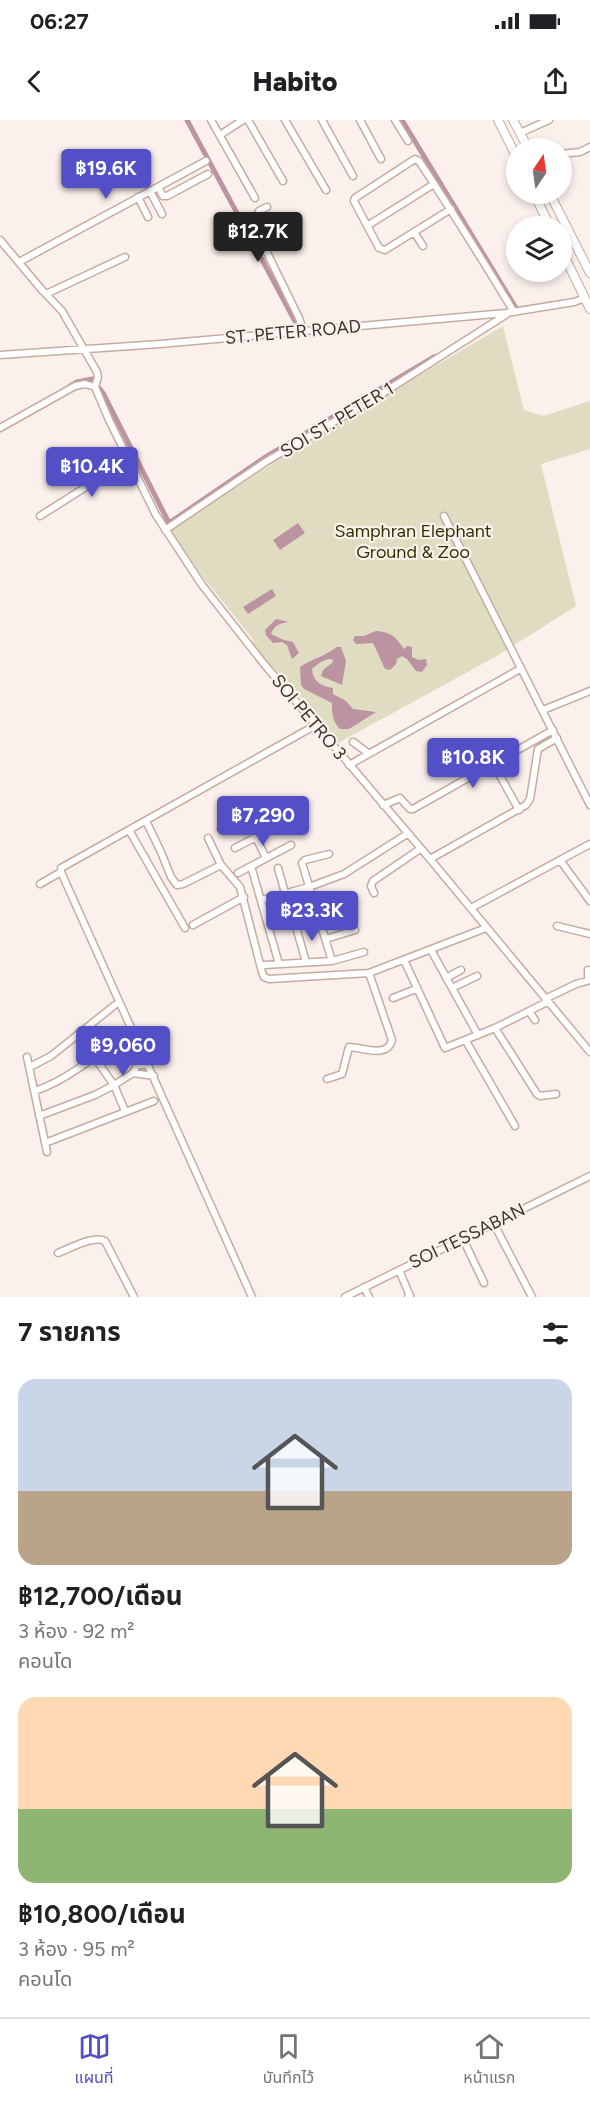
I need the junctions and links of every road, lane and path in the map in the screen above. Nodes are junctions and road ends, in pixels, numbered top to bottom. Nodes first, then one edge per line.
1 (211, 120) edge
2 (243, 120) edge
3 (248, 120) edge
4 (285, 120) edge
5 (322, 120) edge
6 (360, 120) edge
7 (395, 120) edge
8 (498, 120) edge
9 (513, 120) edge
10 (549, 120) edge
11 (520, 133) junction
12 (220, 135) junction
13 (507, 138) edge
14 (523, 138) edge
15 (408, 141) dead end
16 (590, 147) edge
17 (572, 153) edge
18 (381, 159) dead end
19 (206, 161) dead end
20 (208, 174) dead end
21 (353, 176) dead end
22 (283, 181) dead end
23 (434, 184) junction
24 (158, 187) junction
25 (326, 190) dead end
26 (150, 191) junction
27 (138, 197) junction
28 (255, 198) dead end
29 (555, 204) edge
30 (267, 207) dead end
31 (451, 209) junction
32 (162, 214) dead end
33 (148, 217) dead end
34 (367, 226) junction
35 (414, 232) junction
36 (0, 240) edge
37 (423, 246) dead end
38 (124, 257) dead end
39 (19, 262) junction
40 (572, 269) edge
41 (590, 273) edge
42 (46, 294) junction
43 (587, 297) edge
44 (590, 309) edge
45 (510, 312) junction
46 (304, 332) junction
47 (84, 349) junction
48 (0, 355) edge
49 (95, 386) junction
50 (0, 428) edge
51 (129, 459) junction
52 (40, 516) dead end
53 (444, 516) dead end
54 (165, 530) junction
55 (520, 669) junction
56 (590, 691) edge
57 (543, 710) junction
58 (316, 725) junction
59 (553, 730) junction
60 (557, 738) junction
61 (352, 742) dead end
62 (368, 753) junction
63 (349, 765) junction
64 (499, 774) dead end
65 (266, 803) dead end
66 (384, 805) junction
67 (590, 805) edge
68 (519, 810) junction
69 (245, 815) junction
70 (146, 821) junction
71 (279, 825) dead end
72 (221, 829) dead end
73 (129, 830) junction
74 (407, 834) junction
75 (256, 837) junction
76 (208, 838) dead end
77 (590, 844) edge
78 (291, 845) dead end
79 (235, 848) dead end
80 (420, 849) junction
81 (329, 854) dead end
82 (266, 858) junction
83 (430, 859) junction
84 (560, 860) junction
85 (221, 865) junction
86 (251, 866) junction
87 (278, 868) dead end
88 (61, 872) junction
89 (238, 873) dead end
90 (40, 884) dead end
91 (309, 887) junction
92 (285, 893) junction
93 (374, 893) dead end
94 (244, 897) junction
95 (261, 900) junction
96 (590, 901) edge
97 (315, 905) junction
98 (350, 905) dead end
99 (471, 908) junction
100 (318, 916) junction
101 (266, 918) junction
102 (194, 925) dead end
103 (557, 926) dead end
104 (296, 927) dead end
105 (185, 928) dead end
106 (486, 928) junction
107 (355, 930) dead end
108 (590, 934) edge
109 (326, 939) junction
110 (431, 950) junction
111 (364, 952) dead end
112 (404, 960) junction
113 (333, 961) junction
114 (306, 962) junction
115 (279, 964) junction
116 (264, 965) dead end
117 (461, 970) dead end
118 (588, 970) dead end
119 (369, 973) junction
120 (477, 976) dead end
121 (446, 978) junction
122 (589, 980) edge
123 (416, 988) junction
124 (452, 988) junction
125 (393, 998) dead end
126 (546, 1000) junction
127 (115, 1005) dead end
128 (530, 1011) junction
129 (535, 1020) dead end
130 (495, 1028) junction
131 (126, 1031) dead end
132 (78, 1034) junction
133 (478, 1035) junction
134 (466, 1041) junction
135 (590, 1052) edge
136 (27, 1057) dead end
137 (94, 1057) junction
138 (148, 1065) junction
139 (30, 1067) junction
140 (133, 1073) junction
141 (154, 1076) junction
142 (327, 1079) dead end
143 (114, 1085) junction
144 (35, 1090) junction
145 (556, 1094) dead end
146 (154, 1101) dead end
147 (125, 1112) junction
148 (39, 1116) junction
149 (514, 1126) dead end
150 (45, 1143) junction
151 (47, 1152) dead end
152 (590, 1176) edge
153 (492, 1224) junction
154 (463, 1239) junction
155 (58, 1253) dead end
156 (399, 1270) junction
157 (484, 1283) dead end
158 (364, 1287) junction
159 (134, 1297) edge
160 (252, 1297) edge
161 (345, 1297) edge
162 (369, 1297) edge
163 (408, 1297) edge
164 (528, 1297) edge
165 (532, 1297) edge

1 - 12 street
2 - 12 street
3 - 22 street
4 - 25 street
5 - 21 street
6 - 18 street
7 - 15 street
8 - 13 main road
9 - 11 main road
10 - 11 street
11 - 14 main road
12 - 28 street
16 - 17 street
19 - 24 street
20 - 24 street
23 - 31 street
23 - 34 street
23 - 34 street
24 - 26 street
26 - 27 street
26 - 32 street
27 - 33 street
27 - 39 street
29 - 41 main road
30 - 46 street
31 - 35 street
31 - 45 street
34 - 35 street
35 - 37 street
36 - 39 street
38 - 42 street
39 - 42 street
40 - 43 main road
42 - 47 street
43 - 44 main road
43 - 45 street, ST. PETER ROAD
45 - 46 street, ST. PETER ROAD
45 - 54 street, SOI ST. PETER 1
46 - 47 street, ST. PETER ROAD
47 - 48 street, ST. PETER ROAD
47 - 49 street
49 - 50 street
49 - 51 street, SOI PETRO 3
51 - 52 street
51 - 54 street, SOI PETRO 3
53 - 55 street
54 - 58 street, SOI PETRO 3
55 - 57 street
55 - 62 street
56 - 57 street
57 - 59 street
58 - 63 street, SOI PETRO 3
58 - 70 street
59 - 60 street
59 - 66 street
60 - 67 street
60 - 68 street
61 - 62 street
62 - 63 street
63 - 66 street, SOI PETRO 3
64 - 68 street
65 - 69 street
66 - 74 street, SOI PETRO 3
68 - 83 street
69 - 72 street
69 - 75 street
70 - 73 street
70 - 85 street
71 - 75 street
73 - 88 street
73 - 105 street
74 - 80 street, SOI PETRO 3
74 - 91 street
75 - 79 street
75 - 82 street
76 - 85 street
77 - 84 street
78 - 82 street
80 - 83 street, SOI PETRO 3
80 - 93 street
81 - 91 street
82 - 86 street
83 - 99 street, SOI PETRO 3
84 - 96 street
84 - 99 street
85 - 94 street
86 - 89 street
86 - 95 street
87 - 92 street
88 - 90 street
88 - 138 street
91 - 92 street
91 - 97 street
92 - 95 street
94 - 102 street
94 - 119 street
95 - 101 street
97 - 100 street
97 - 101 street
98 - 100 street
99 - 106 street, SOI PETRO 3
100 - 109 street
101 - 115 street
103 - 108 street
104 - 114 street
106 - 110 street
106 - 126 street, SOI PETRO 3
107 - 109 street
109 - 113 street
110 - 112 street
110 - 121 street
111 - 113 street
112 - 119 street
112 - 123 street
113 - 114 street
114 - 115 street
115 - 116 street
117 - 121 street
118 - 122 street
119 - 142 street
120 - 124 street
121 - 124 street
122 - 126 street
123 - 125 street
123 - 134 street
124 - 133 street
126 - 128 street
126 - 135 street, SOI PETRO 3
127 - 132 street
128 - 129 street
128 - 130 street
130 - 133 street
130 - 145 street
131 - 137 street
132 - 137 street
132 - 139 street
133 - 134 street
134 - 149 street
136 - 139 street
137 - 143 street
137 - 144 street
138 - 140 street
138 - 141 street
139 - 144 street
140 - 141 street
140 - 143 street
141 - 160 street
143 - 147 street
143 - 148 street
144 - 148 street
146 - 147 street
147 - 150 street
148 - 150 street
150 - 151 street
152 - 153 street, SOI TESSABAN
153 - 154 street, SOI TESSABAN
153 - 164 street
153 - 165 street
154 - 156 street, SOI TESSABAN
154 - 157 street
155 - 159 street
156 - 158 street, SOI TESSABAN
156 - 163 street
158 - 161 street, SOI TESSABAN
158 - 162 street

